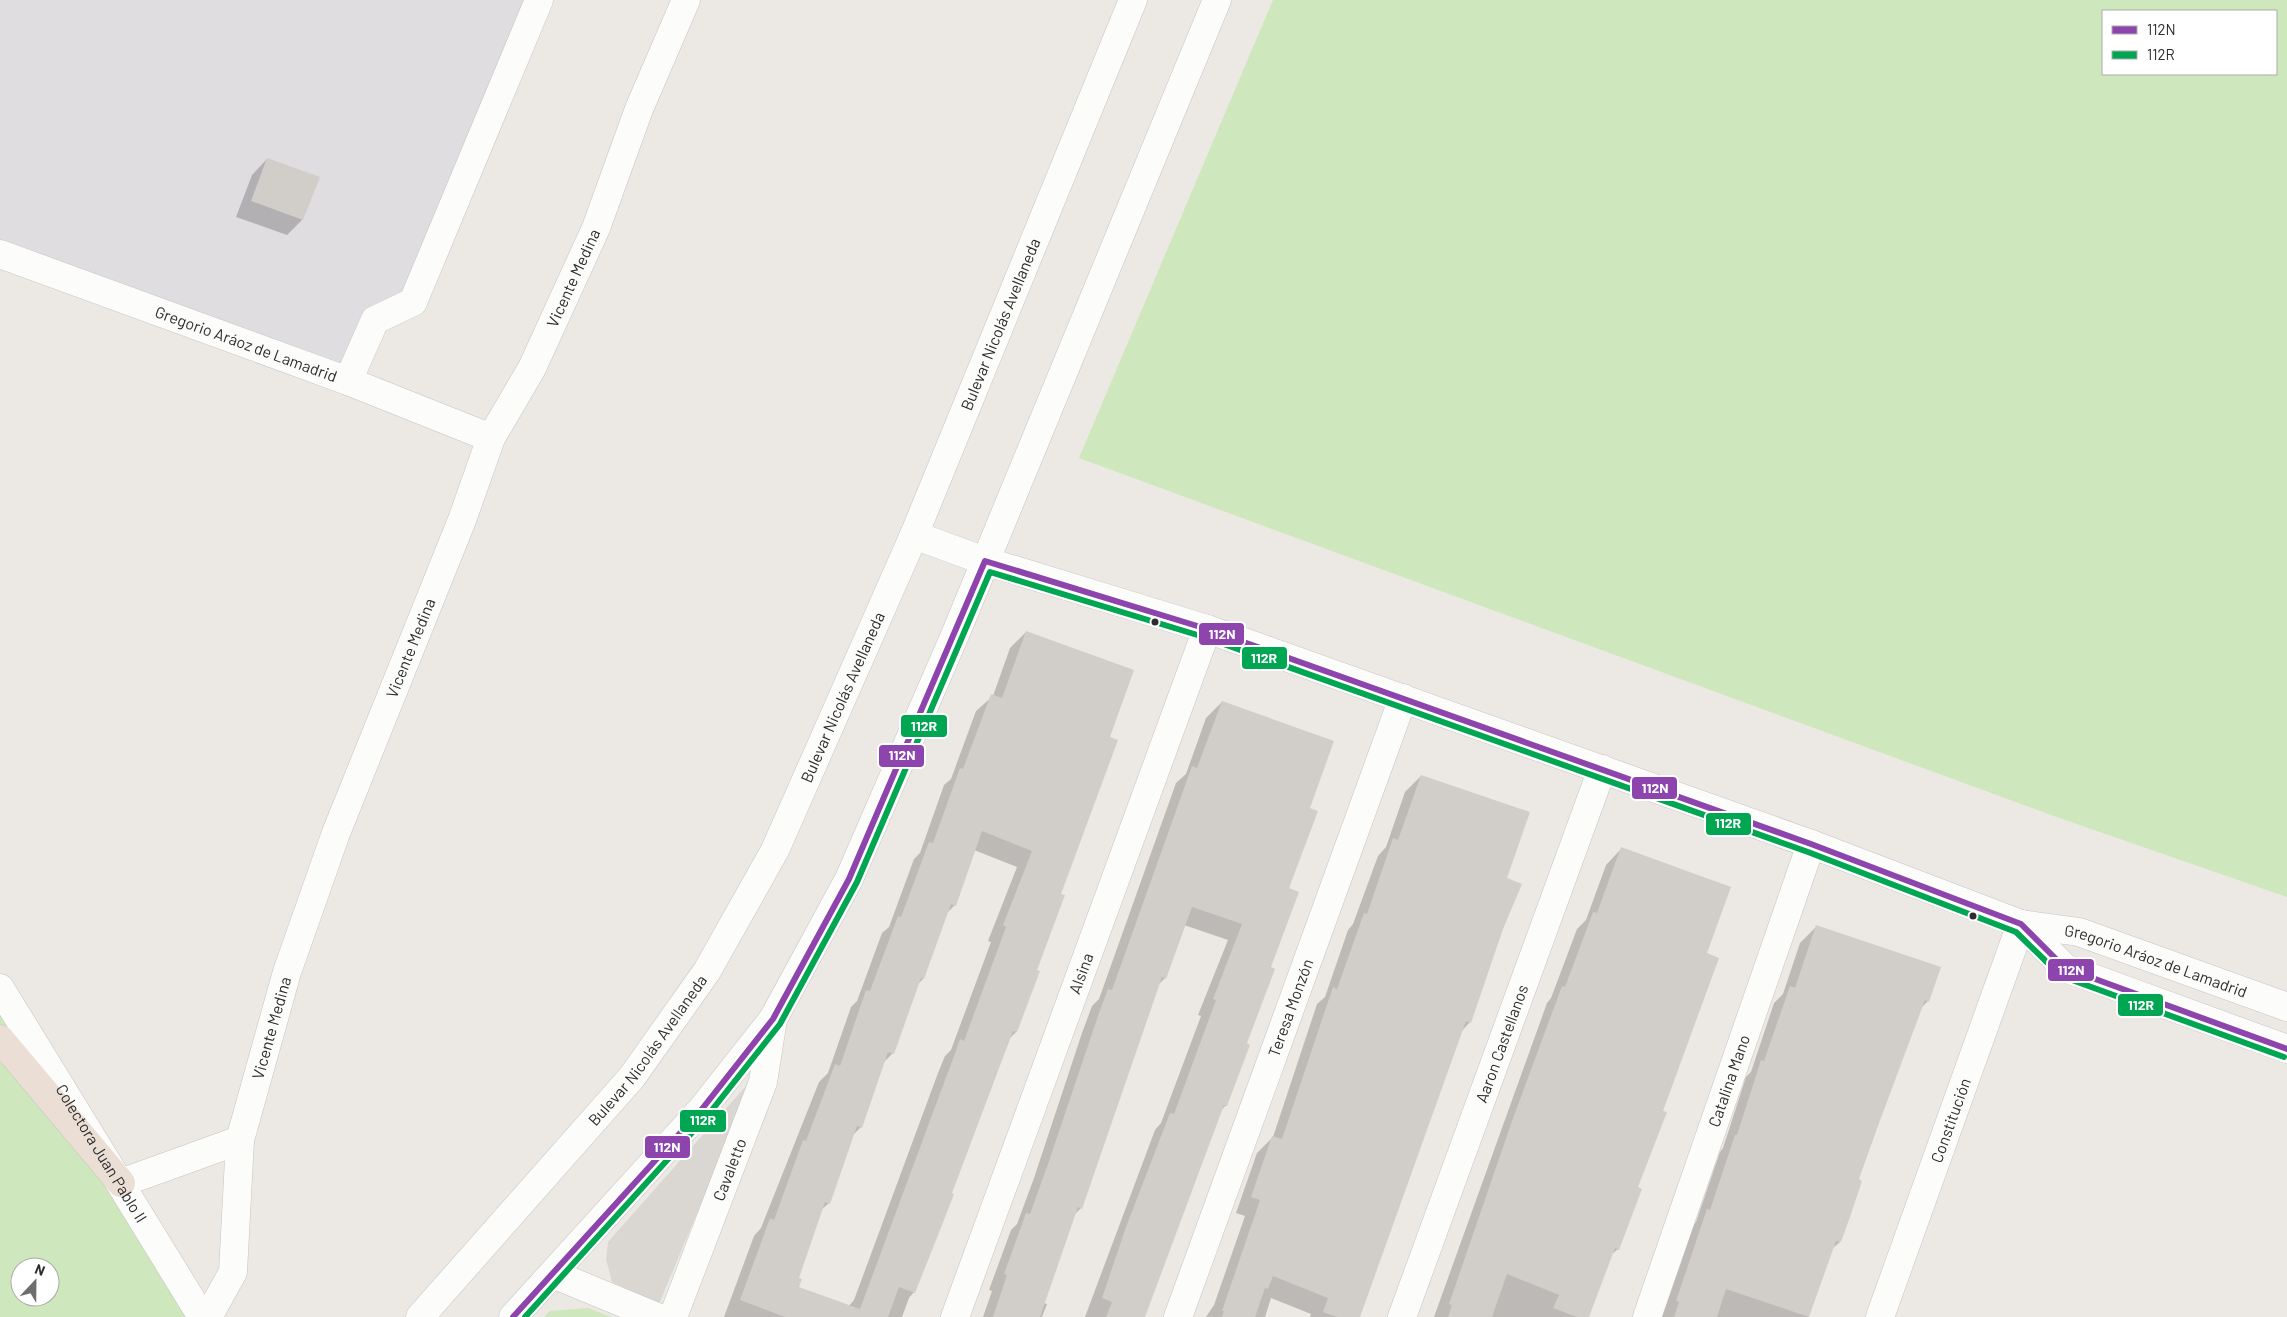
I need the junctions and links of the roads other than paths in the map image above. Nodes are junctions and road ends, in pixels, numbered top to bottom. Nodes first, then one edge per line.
1 (539, 0) edge
2 (686, 0) edge
3 (1133, 0) edge
4 (1217, 0) edge
5 (0, 254) edge
6 (348, 381) junction
7 (491, 438) junction
8 (914, 535) junction
9 (985, 561) junction
10 (1207, 629) junction
11 (1403, 698) junction
12 (1602, 769) junction
13 (1811, 844) junction
14 (2021, 924) junction
15 (0, 988) edge
16 (2287, 1007) edge
17 (773, 1019) junction
18 (0, 1039) edge
19 (2287, 1049) edge
20 (240, 1140) junction
21 (121, 1183) junction
22 (553, 1274) junction
23 (202, 1317) edge
24 (208, 1317) edge
25 (420, 1317) edge
26 (513, 1317) edge
27 (657, 1317) edge
28 (673, 1317) edge
29 (956, 1317) edge
30 (1178, 1317) edge
31 (1402, 1317) edge
32 (1646, 1317) edge
33 (1880, 1317) edge

1 - 6 street
2 - 7 street, Vicente Medina
3 - 8 street, Bulevar Nicolás Avellaneda
4 - 9 street
5 - 6 street, Gregorio Aráoz de Lamadrid
6 - 7 street, Gregorio Aráoz de Lamadrid
7 - 20 street, Vicente Medina
8 - 9 street, Gregorio Aráoz de Lamadrid
8 - 25 street, Bulevar Nicolás Avellaneda
9 - 10 street, Gregorio Aráoz de Lamadrid
9 - 17 street
10 - 11 street, Gregorio Aráoz de Lamadrid
10 - 29 street, Alsina
11 - 12 street, Gregorio Aráoz de Lamadrid
11 - 30 street, Teresa Monzón
12 - 13 street, Gregorio Aráoz de Lamadrid
12 - 31 street, Aaron Castellanos
13 - 14 street, Gregorio Aráoz de Lamadrid
13 - 32 street, Catalina Mano
14 - 16 street, Gregorio Aráoz de Lamadrid
14 - 19 street, Gregorio Aráoz de Lamadrid
14 - 33 street, Constitución
15 - 21 street, Colectora Juan Pablo II
17 - 22 street
17 - 28 street, Cavaletto
18 - 21 highway
20 - 21 street
20 - 24 street, Vicente Medina
21 - 23 street, Colectora Juan Pablo II
22 - 26 street
22 - 27 street

